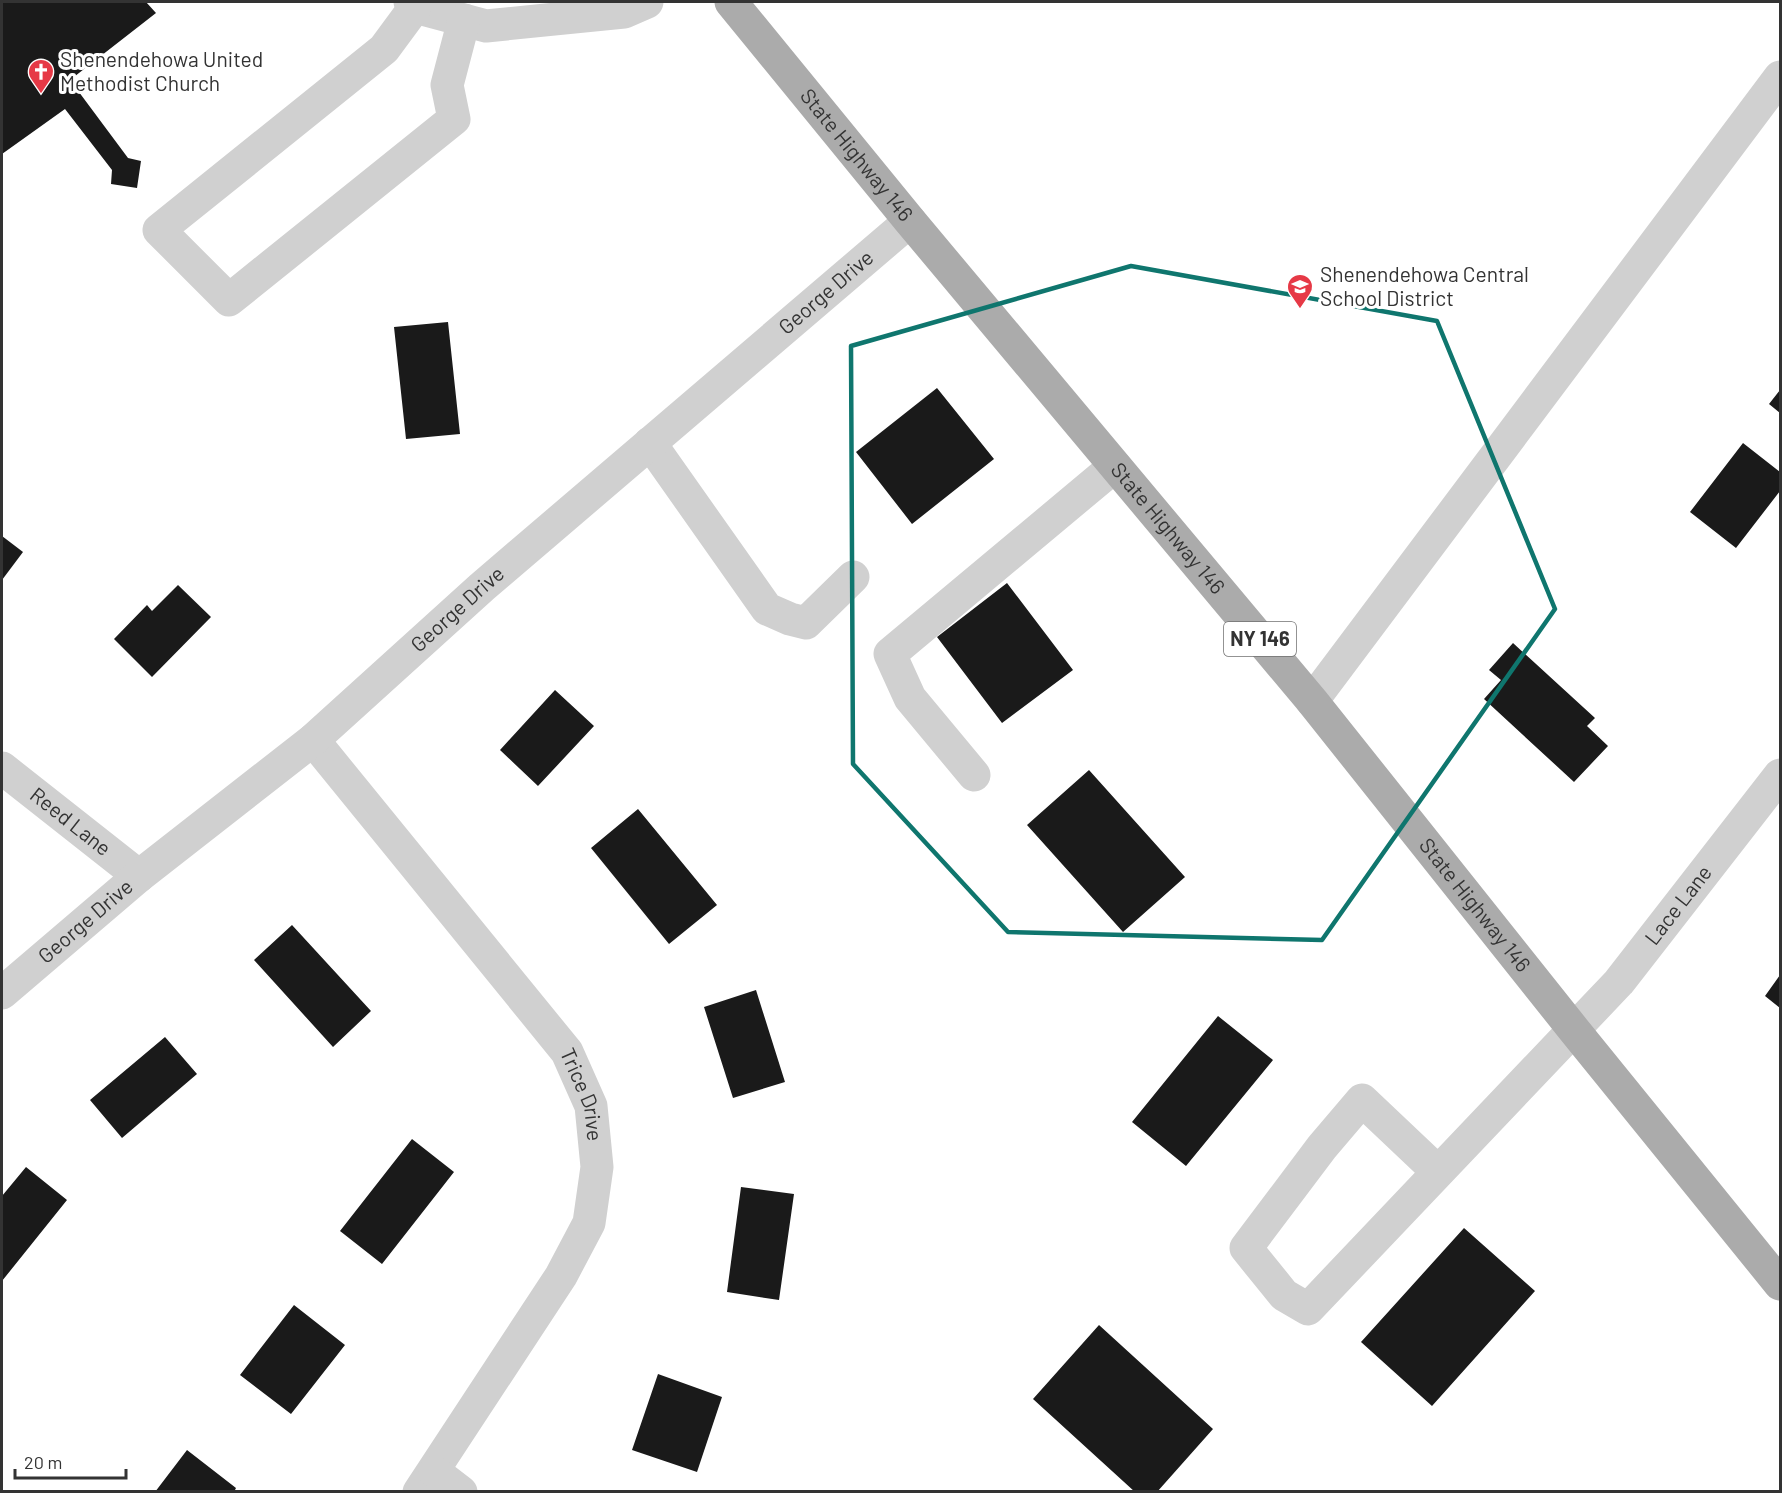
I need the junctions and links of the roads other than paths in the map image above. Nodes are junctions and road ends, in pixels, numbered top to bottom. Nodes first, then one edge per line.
1 (647, 2) edge
2 (731, 2) edge
3 (412, 4) edge
4 (464, 20) junction
5 (1780, 76) edge
6 (910, 221) junction
7 (650, 443) junction
8 (1115, 466) junction
9 (853, 578) dead end
10 (1312, 701) junction
11 (313, 740) junction
12 (2, 768) edge
13 (974, 775) dead end
14 (1780, 776) edge
15 (139, 876) junction
16 (2, 993) edge
17 (1574, 1030) junction
18 (1437, 1171) junction
19 (1780, 1284) edge
20 (427, 1482) edge
21 (461, 1491) edge

1 - 4 street
2 - 6 main road, State Highway 146 / NY 146
3 - 4 street
3 - 4 street
5 - 10 street
6 - 7 street, George Drive
6 - 8 main road, State Highway 146 / NY 146
7 - 9 street
7 - 11 street, George Drive
8 - 10 main road, State Highway 146 / NY 146
8 - 13 street
10 - 17 main road, State Highway 146 / NY 146
11 - 15 street, George Drive
11 - 20 street, Trice Drive
12 - 15 street, Reed Lane
14 - 17 street, Lace Lane
15 - 16 street, George Drive
17 - 18 street, Lace Lane
17 - 19 main road, State Highway 146 / NY 146
18 - 18 street, Lace Lane
20 - 21 street

